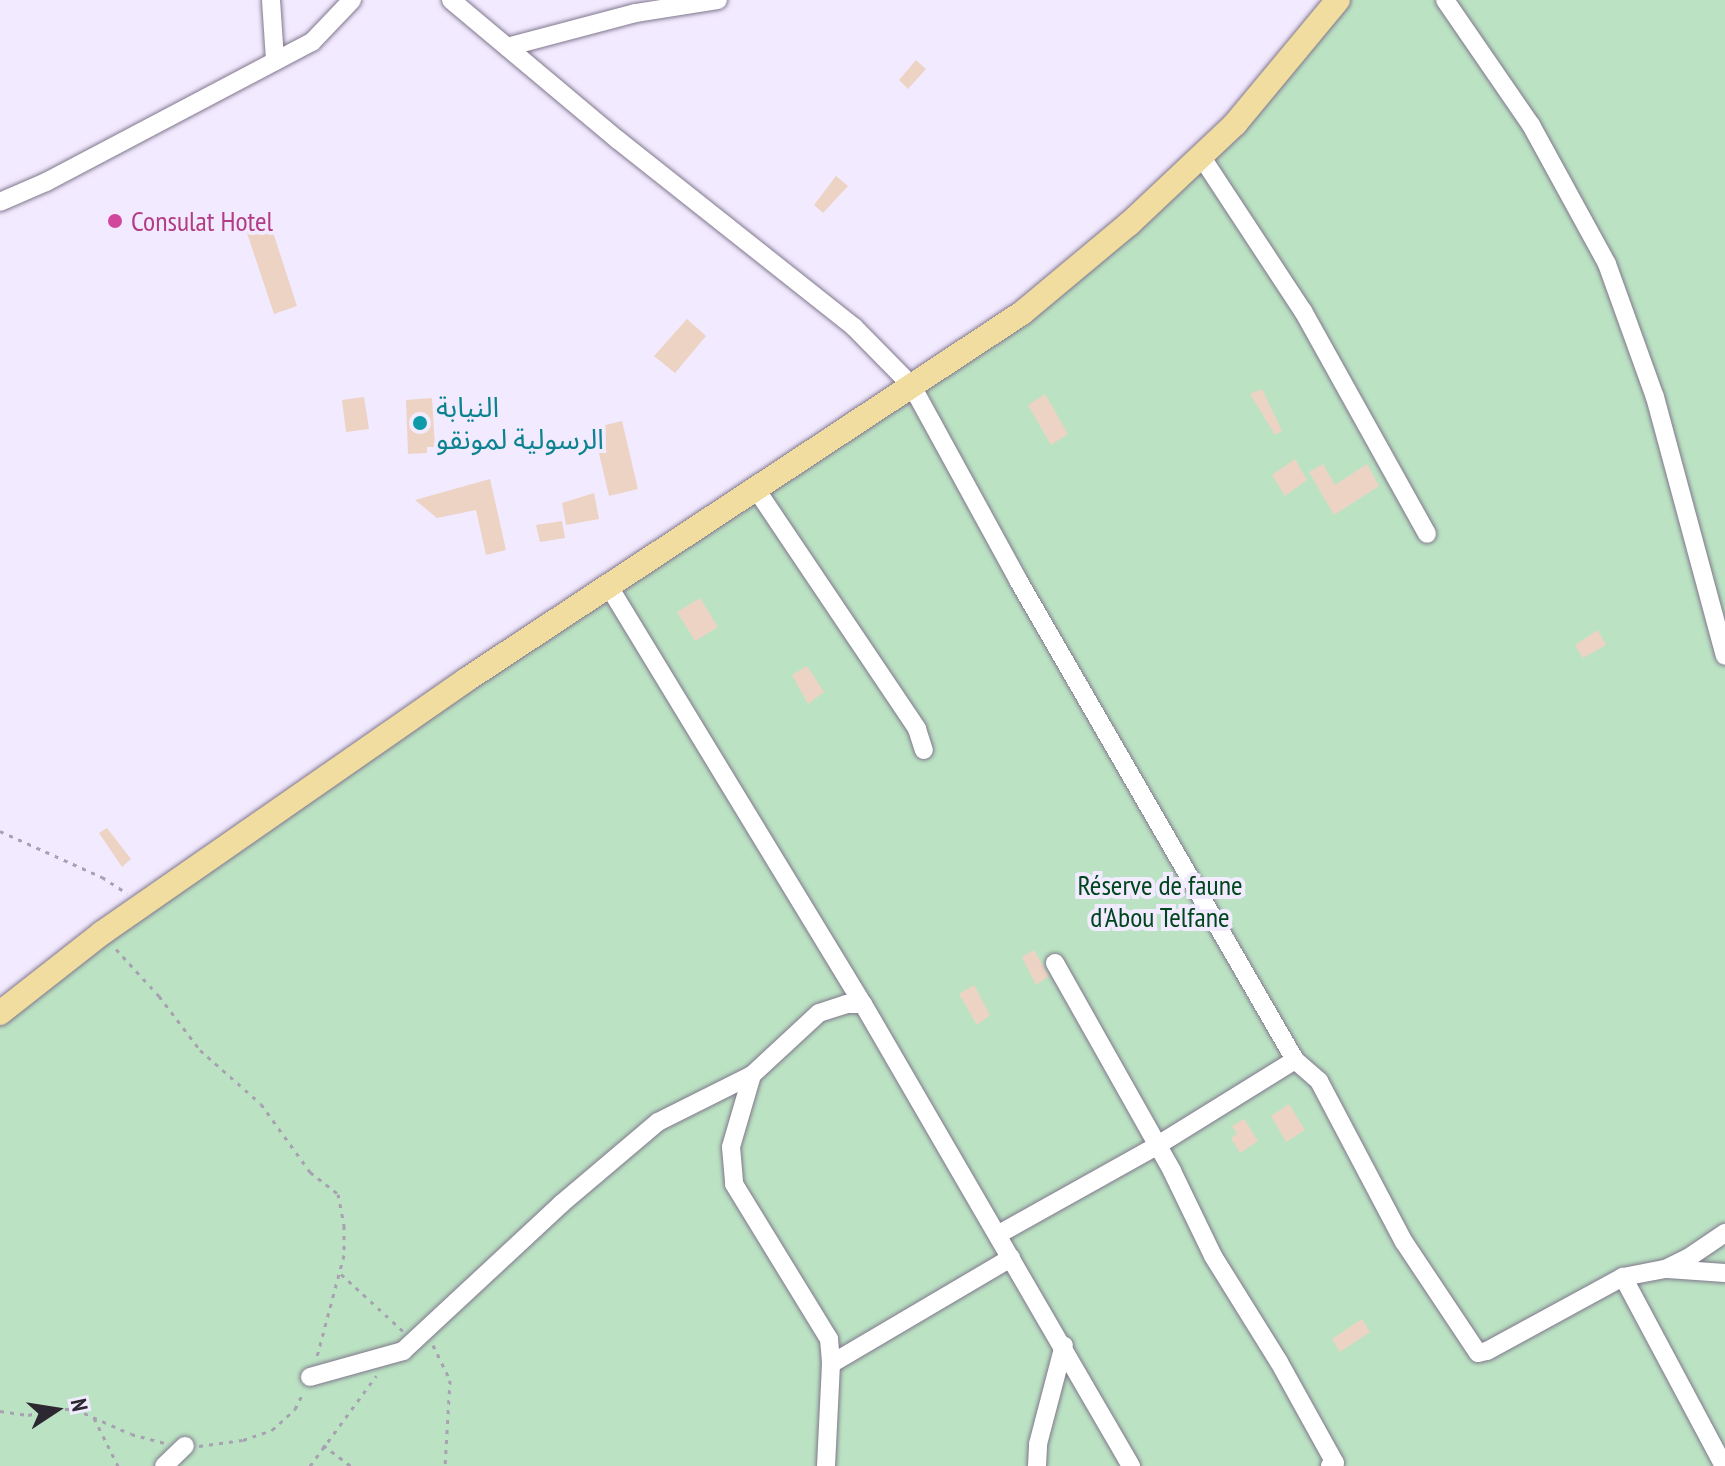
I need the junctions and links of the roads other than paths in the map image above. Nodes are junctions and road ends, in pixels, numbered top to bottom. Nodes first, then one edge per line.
1 (271, 0) edge
2 (352, 0) edge
3 (451, 0) edge
4 (718, 0) edge
5 (1338, 0) edge
6 (1445, 0) edge
7 (507, 47) junction
8 (275, 61) junction
9 (1201, 156) junction
10 (0, 202) edge
11 (912, 386) junction
12 (756, 489) junction
13 (1427, 534) dead end
14 (608, 585) junction
15 (1725, 656) edge
16 (924, 750) dead end
17 (1055, 963) dead end
18 (863, 1004) junction
19 (0, 1013) edge
20 (1295, 1060) junction
21 (752, 1075) junction
22 (1158, 1145) junction
23 (1725, 1233) edge
24 (999, 1234) junction
25 (1011, 1258) junction
26 (1665, 1269) junction
27 (1725, 1273) edge
28 (1623, 1277) junction
29 (1064, 1345) junction
30 (831, 1364) junction
31 (310, 1377) road end
32 (185, 1446) road end
33 (164, 1466) edge
34 (826, 1466) edge
35 (1037, 1466) edge
36 (1131, 1466) edge
37 (1330, 1466) edge
38 (1724, 1466) edge

1 - 8 street
2 - 8 street
3 - 7 street
4 - 7 street
5 - 9 main road
6 - 15 street
7 - 11 street
8 - 10 street
9 - 11 main road
9 - 13 street
11 - 12 main road
11 - 20 street
12 - 14 main road
12 - 16 street
14 - 18 street
14 - 19 main road
17 - 22 street
18 - 21 street
18 - 24 street
20 - 22 street
20 - 28 street
21 - 30 street
21 - 31 street
22 - 24 street
22 - 37 street
23 - 26 street
24 - 25 street
25 - 29 street
25 - 30 street
26 - 27 street
26 - 28 street
28 - 38 street
29 - 35 street
29 - 36 street
30 - 34 street
32 - 33 street

